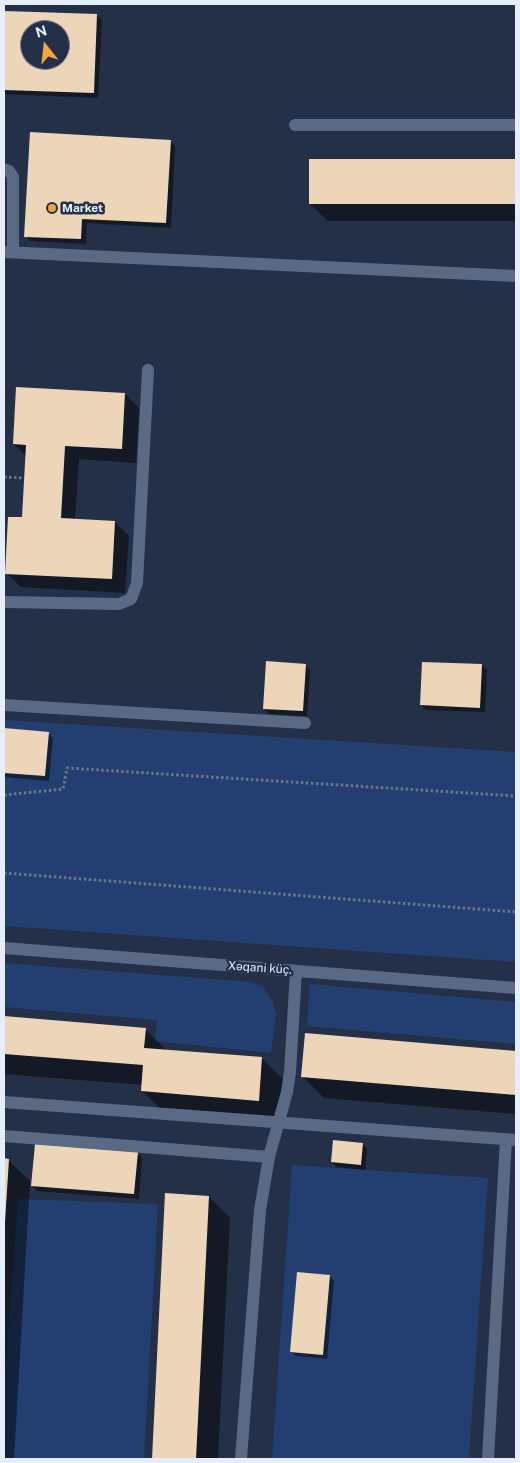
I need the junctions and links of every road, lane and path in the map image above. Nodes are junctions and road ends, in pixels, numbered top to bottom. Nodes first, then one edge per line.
1 (295, 125) dead end
2 (516, 126) edge
3 (4, 169) edge
4 (8, 252) edge
5 (516, 276) edge
6 (148, 370) dead end
7 (4, 478) edge
8 (24, 478) dead end
9 (4, 602) edge
10 (4, 705) edge
11 (305, 723) dead end
12 (4, 795) edge
13 (516, 796) edge
14 (4, 874) edge
15 (516, 912) edge
16 (4, 948) edge
17 (296, 971) junction
18 (516, 988) edge
19 (4, 1102) edge
20 (278, 1121) junction
21 (4, 1136) edge
22 (511, 1140) edge
23 (269, 1157) junction
24 (241, 1459) edge
25 (488, 1459) edge

1 - 2 street
3 - 4 street
4 - 5 street
6 - 9 street
7 - 8 path
10 - 11 street
12 - 13 path
14 - 15 path
16 - 17 street, Xəqani küç.
17 - 18 street, Xəqani küç.
17 - 20 street
19 - 20 street
20 - 22 street
20 - 23 street
21 - 23 street
22 - 25 street
23 - 24 street

